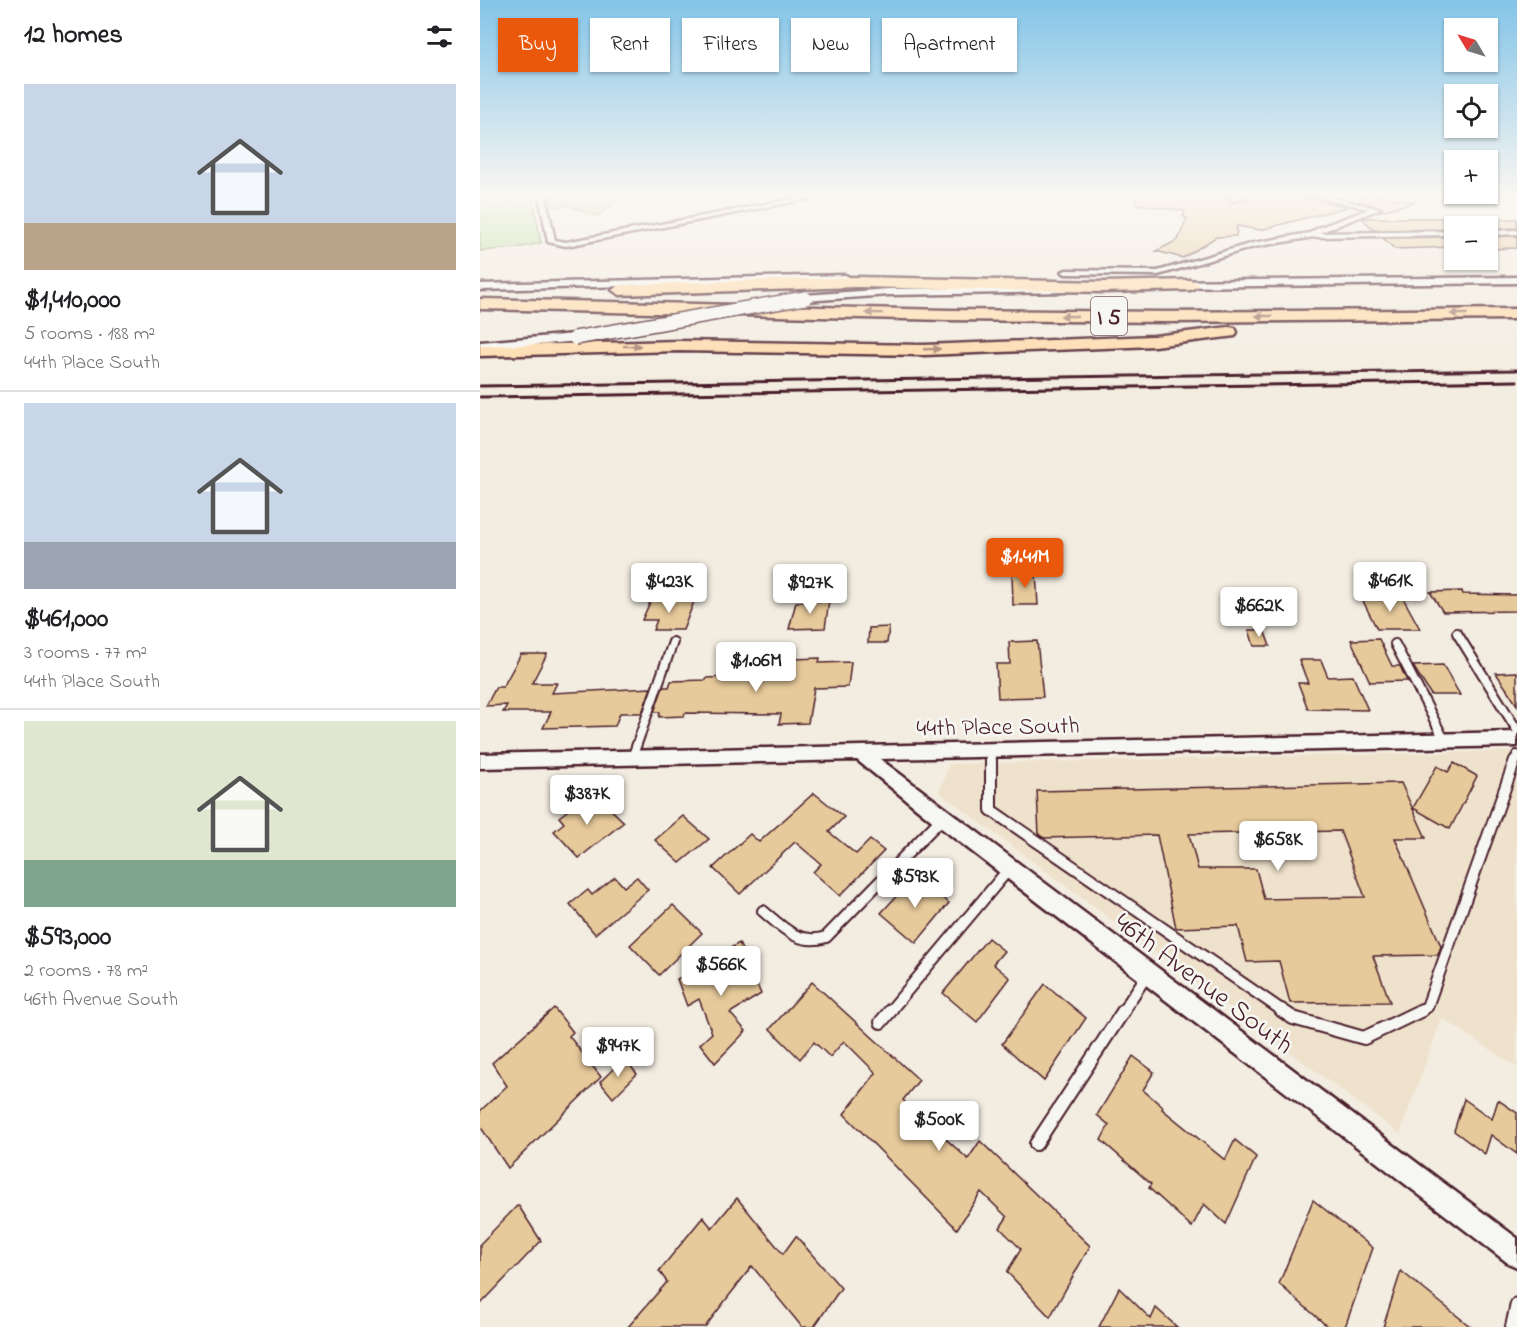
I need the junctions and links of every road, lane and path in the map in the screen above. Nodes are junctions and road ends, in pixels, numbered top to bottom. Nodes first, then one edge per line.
1 (1213, 257) edge
2 (1066, 272) dead end
3 (1517, 280) edge
4 (1191, 285) joint
5 (1517, 285) edge
6 (480, 291) edge
7 (480, 304) edge
8 (700, 310) junction
9 (1517, 314) edge
10 (480, 319) edge
11 (1229, 332) junction
12 (1321, 333) dead end
13 (480, 348) edge
14 (1457, 633) dead end
15 (674, 642) dead end
16 (1395, 644) dead end
17 (1517, 730) edge
18 (1517, 739) edge
19 (1445, 741) junction
20 (991, 750) junction
21 (860, 753) junction
22 (1517, 755) edge
23 (632, 758) junction
24 (480, 761) edge
25 (942, 818) junction
26 (1009, 869) junction
27 (763, 911) dead end
28 (1148, 974) junction
29 (881, 1022) dead end
30 (1036, 1144) dead end
31 (1517, 1254) edge
32 (1517, 1304) edge
33 (1512, 1327) edge

1 - 2 street
3 - 4 main road
4 - 6 highway
5 - 13 main road, bridge
6 - 8 highway
7 - 8 highway, I 5
9 -> 8 highway, I 5
10 - 11 highway, I 5
11 - 12 highway, I 5
13 -> 11 highway
14 - 17 lane
15 - 23 lane
16 - 19 lane
18 - 19 street, 44th Place South
19 - 20 street, 44th Place South
20 - 21 street, 44th Place South
20 - 22 lane
21 - 23 street, 44th Place South
21 - 25 street, 46th Avenue South
23 - 24 street, 44th Place South
25 - 26 street, 46th Avenue South
25 - 27 lane
26 - 28 street, 46th Avenue South
26 - 29 lane
28 - 30 lane
28 - 31 street, 46th Avenue South
32 - 33 lane

